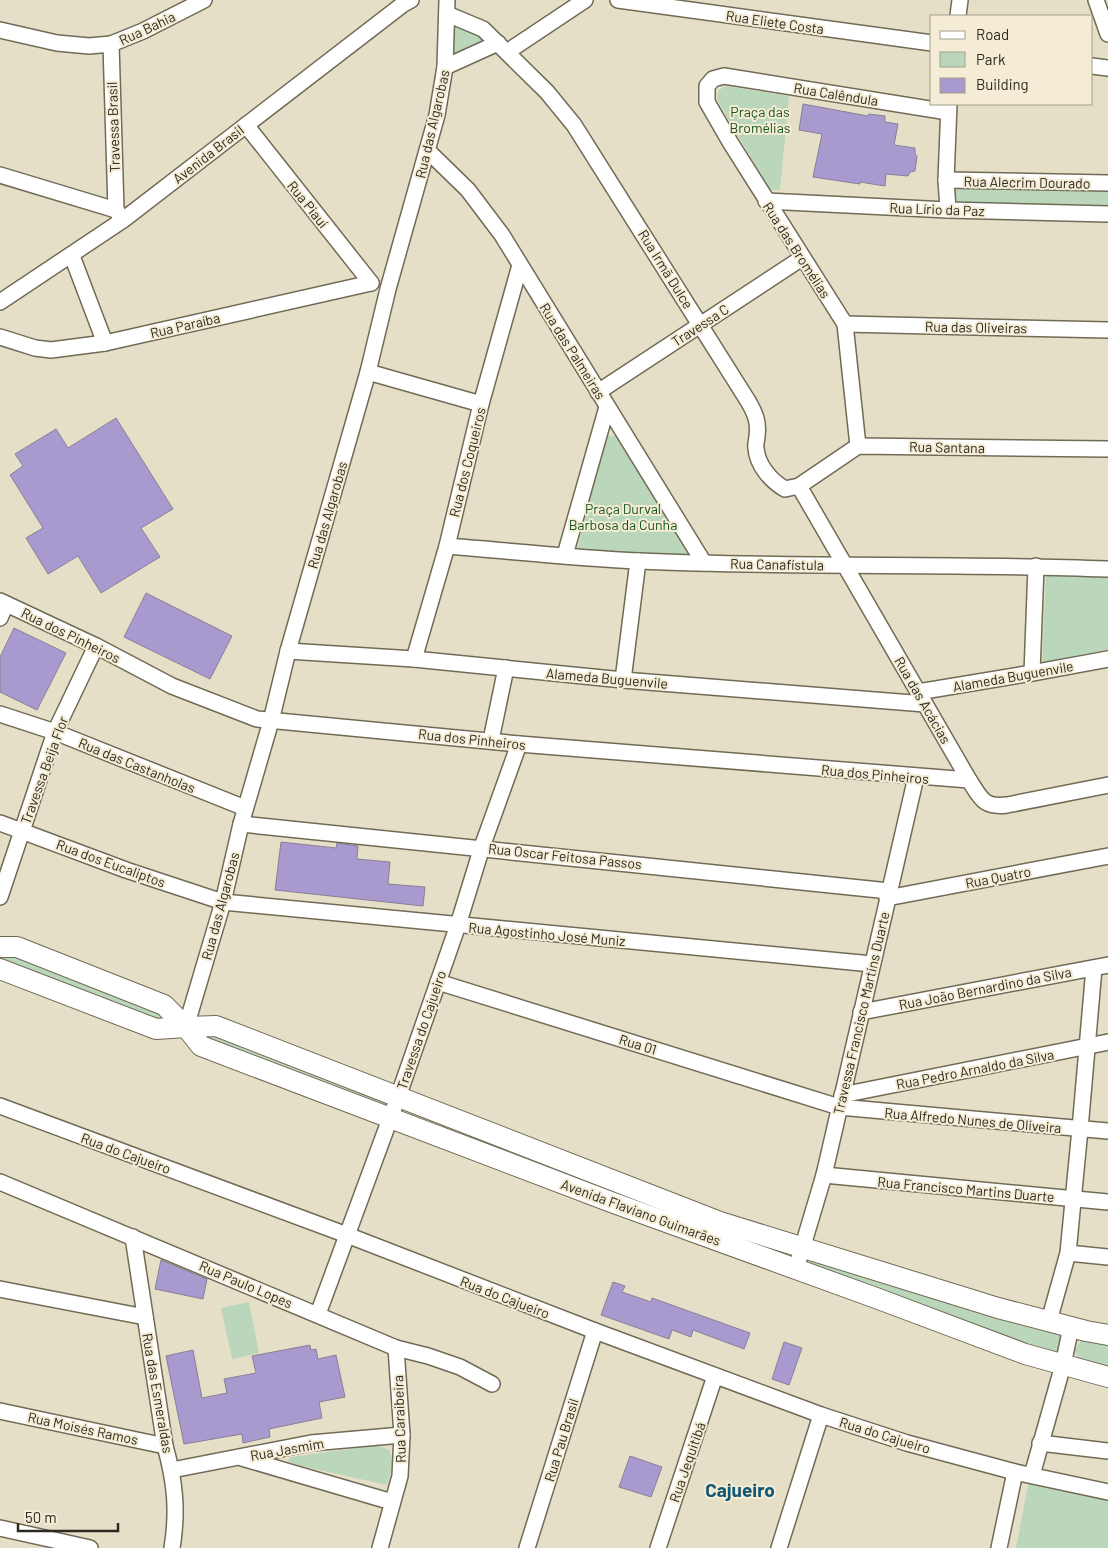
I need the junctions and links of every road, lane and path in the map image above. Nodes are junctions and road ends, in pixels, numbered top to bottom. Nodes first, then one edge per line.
1 (204, 0) edge
2 (585, 0) edge
3 (618, 0) edge
4 (960, 0) edge
5 (1096, 0) edge
6 (404, 2) edge
7 (447, 7) edge
8 (958, 15) edge
9 (0, 30) edge
10 (1108, 34) edge
11 (930, 43) edge
12 (111, 44) junction
13 (503, 48) junction
14 (1093, 66) edge
15 (445, 67) junction
16 (1108, 68) edge
17 (724, 76) joint
18 (949, 108) edge
19 (246, 125) junction
20 (428, 151) junction
21 (0, 175) edge
22 (946, 180) junction
23 (1108, 183) edge
24 (766, 201) junction
25 (948, 210) junction
26 (1108, 214) edge
27 (119, 215) junction
28 (72, 256) junction
29 (802, 258) junction
30 (520, 265) junction
31 (370, 283) junction
32 (388, 289) junction
33 (0, 302) edge
34 (701, 324) junction
35 (845, 324) junction
36 (1108, 330) edge
37 (0, 337) edge
38 (106, 343) junction
39 (368, 372) junction
40 (598, 392) junction
41 (481, 404) junction
42 (607, 407) junction
43 (858, 446) junction
44 (1108, 448) edge
45 (799, 486) junction
46 (447, 546) junction
47 (565, 555) junction
48 (638, 561) junction
49 (704, 563) junction
50 (846, 565) junction
51 (1036, 566) junction
52 (1108, 569) edge
53 (2, 608) edge
54 (96, 646) junction
55 (288, 651) junction
56 (414, 659) junction
57 (1108, 659) edge
58 (506, 668) junction
59 (1032, 674) junction
60 (623, 680) junction
61 (922, 698) junction
62 (0, 714) edge
63 (271, 721) junction
64 (55, 732) junction
65 (491, 740) junction
66 (519, 744) junction
67 (916, 777) junction
68 (969, 780) junction
69 (1108, 785) edge
70 (246, 808) junction
71 (0, 822) edge
72 (241, 824) junction
73 (22, 830) junction
74 (482, 848) junction
75 (1108, 856) edge
76 (888, 894) junction
77 (0, 896) edge
78 (223, 902) junction
79 (458, 925) junction
80 (0, 947) edge
81 (872, 964) junction
82 (1101, 966) edge
83 (0, 969) edge
84 (438, 982) junction
85 (861, 1012) junction
86 (186, 1027) junction
87 (1108, 1042) edge
88 (1087, 1047) junction
89 (398, 1096) junction
90 (840, 1101) junction
91 (0, 1106) edge
92 (390, 1118) junction
93 (1080, 1129) junction
94 (1108, 1131) edge
95 (824, 1175) junction
96 (0, 1182) edge
97 (1072, 1199) junction
98 (1108, 1202) edge
99 (347, 1235) junction
100 (133, 1237) junction
101 (804, 1248) junction
102 (1068, 1252) junction
103 (1108, 1257) edge
104 (796, 1269) junction
105 (0, 1289) edge
106 (318, 1314) junction
107 (145, 1317) junction
108 (1049, 1321) junction
109 (1071, 1327) junction
110 (595, 1331) junction
111 (1108, 1335) edge
112 (396, 1348) junction
113 (1063, 1365) junction
114 (715, 1376) junction
115 (1108, 1377) edge
116 (492, 1384) dead end
117 (0, 1411) edge
118 (820, 1415) junction
119 (402, 1435) junction
120 (1040, 1444) junction
121 (165, 1446) junction
122 (1108, 1451) edge
123 (241, 1458) junction
124 (172, 1470) junction
125 (1015, 1472) junction
126 (1032, 1475) junction
127 (1108, 1492) edge
128 (392, 1502) junction
129 (0, 1528) edge
130 (90, 1548) edge
131 (172, 1548) edge
132 (380, 1548) edge
133 (527, 1548) edge
134 (658, 1548) edge
135 (779, 1548) edge
136 (999, 1548) edge

1 - 12 street, Rua Bahia
2 - 13 street
3 - 11 street, Rua Eliete Costa
4 - 8 street
5 - 10 street
6 - 19 street, Avenida Brasil
7 - 13 street, Rua Irmã Dulce
7 - 15 street, Rua das Algarobas
9 - 12 street, Rua Bahia
12 - 27 street, Travessa Brasil
13 - 15 street
13 - 34 street, Rua Irmã Dulce
14 - 16 street
15 - 20 street, Rua das Algarobas
17 - 18 street, Rua Calêndula
17 - 24 street, Rua das Bromélias
18 - 22 street
19 - 27 street, Avenida Brasil
19 - 31 street, Rua Piauí
20 - 30 street, Rua das Palmeiras
20 - 32 street, Rua das Algarobas
21 - 27 street
22 - 23 street, Rua Alecrim Dourado
22 - 25 street
24 - 25 street, Rua Lírio da Paz
24 - 29 street, Rua das Bromélias
25 - 26 street, Rua Lírio da Paz
27 - 28 street, Avenida Brasil
28 - 33 street, Avenida Brasil
28 - 38 street
29 - 34 street, Travessa C
29 - 35 street, Rua das Bromélias
30 - 40 street, Rua das Palmeiras
30 - 41 street, Rua dos Coqueiros
31 - 32 street
31 - 38 street, Rua Paraíba
32 - 39 street, Rua das Algarobas
34 - 40 street, Travessa C
34 - 45 street, Rua Irmã Dulce
35 - 36 street, Rua das Oliveiras
35 - 43 street, Rua das Bromélias
37 - 38 street, Rua Paraíba
39 - 41 street
39 - 55 street, Rua das Algarobas
40 - 42 street, Rua das Palmeiras
41 - 46 street, Rua dos Coqueiros
42 - 47 street
42 - 49 street, Rua das Palmeiras
43 - 44 street, Rua Santana
43 - 45 street
45 - 50 street, Rua das Acácias
46 - 47 street, Rua Canafístula
46 - 56 street, Rua dos Coqueiros
47 - 48 street, Rua Canafístula
48 - 49 street, Rua Canafístula
48 - 60 street
49 - 50 street, Rua Canafístula
50 - 51 street, Rua Canafístula
50 - 61 street, Rua das Acácias
51 - 52 street, Rua Canafístula
51 - 59 street
53 - 54 street, Rua dos Pinheiros
54 - 63 street, Rua dos Pinheiros
54 - 64 street, Travessa Beija Flor
55 - 56 street, Alameda Buguenvile
55 - 63 street, Rua das Algarobas
56 - 58 street, Alameda Buguenvile
57 - 59 street, Alameda Buguenvile
58 - 60 street, Alameda Buguenvile
58 - 65 street
59 - 61 street, Alameda Buguenvile
60 - 61 street, Alameda Buguenvile
61 - 68 street, Rua das Acácias
62 - 64 street, Rua das Castanholas
63 - 65 street, Rua dos Pinheiros
63 - 70 street, Rua das Algarobas
64 - 70 street, Rua das Castanholas
64 - 73 street, Travessa Beija Flor
65 - 66 street, Rua dos Pinheiros
66 - 67 street, Rua dos Pinheiros
66 - 74 street, Travessa do Cajueiro
67 - 68 street, Rua dos Pinheiros
67 - 76 street, Travessa Francisco Martins Duarte
68 - 69 street, Rua das Acácias
70 - 72 street, Rua das Algarobas
71 - 73 street, Rua dos Eucaliptos
72 - 74 street, Rua Oscar Feitosa Passos
72 - 78 street, Rua das Algarobas
73 - 77 street, Travessa Beija Flor
73 - 78 street, Rua dos Eucaliptos
74 - 76 street, Rua Oscar Feitosa Passos
74 - 79 street, Travessa do Cajueiro
75 - 76 street, Rua Quatro
76 - 81 street, Travessa Francisco Martins Duarte
78 - 79 street, Rua Agostinho José Muniz
78 - 86 street, Rua das Algarobas
79 - 81 street, Rua Agostinho José Muniz
79 - 84 street, Travessa do Cajueiro
80 - 86 main road, Avenida Flaviano Guimarães
81 - 85 street, Travessa Francisco Martins Duarte
82 - 85 street, Rua João Bernardino da Silva
82 - 88 street
83 - 86 main road, Avenida Flaviano Guimarães
84 - 89 street, Travessa do Cajueiro
84 - 90 street, Rua 01
85 - 90 street, Travessa Francisco Martins Duarte
86 - 89 main road, Avenida Flaviano Guimarães
86 - 92 main road, Avenida Flaviano Guimarães
87 - 88 street, Rua Pedro Arnaldo da Silva
88 - 90 street, Rua Pedro Arnaldo da Silva
88 - 93 street
89 - 92 street, Travessa do Cajueiro
89 - 101 main road, Avenida Flaviano Guimarães
90 - 93 street, Rua Alfredo Nunes de Oliveira
90 - 95 street, Travessa Francisco Martins Duarte
91 - 99 street, Rua do Cajueiro
92 - 99 street, Travessa do Cajueiro
92 - 104 main road, Avenida Flaviano Guimarães
93 - 94 street, Rua Alfredo Nunes de Oliveira
93 - 97 street
95 - 97 street, Rua Francisco Martins Duarte
95 - 101 street, Travessa Francisco Martins Duarte
96 - 100 street, Rua Paulo Lopes
97 - 98 street, Rua Francisco Martins Duarte
97 - 102 street
99 - 106 street, Travessa do Cajueiro
99 - 110 street, Rua do Cajueiro
100 - 106 street, Rua Paulo Lopes
100 - 107 street, Rua das Esmeraldas
101 - 104 street, Travessa Francisco Martins Duarte
101 - 108 main road, Avenida Flaviano Guimarães
102 - 103 street
102 - 108 street
104 - 113 main road, Avenida Flaviano Guimarães
105 - 107 street
106 - 112 street, Rua Paulo Lopes
107 - 121 street, Rua das Esmeraldas
108 - 109 main road, Avenida Flaviano Guimarães
109 - 111 main road, Avenida Flaviano Guimarães
109 - 113 street
110 - 114 street, Rua do Cajueiro
110 - 133 street, Rua Pau Brasil
112 - 116 street, Rua Paulo Lopes
112 - 119 street, Rua Caraibeira
113 - 115 main road, Avenida Flaviano Guimarães
113 - 120 street
114 - 118 street, Rua do Cajueiro
114 - 134 street, Rua Jequitibá
117 - 121 street, Rua Moisés Ramos
118 - 125 street, Rua do Cajueiro
118 - 135 street
119 - 123 street, Rua Jasmim
119 - 128 street, Rua Caraibeira
120 - 122 street
120 - 126 street
121 - 124 street, Rua das Esmeraldas
123 - 124 street, Rua Jasmim
123 - 128 street
124 - 131 street, Rua das Esmeraldas
125 - 126 street, Rua do Cajueiro
125 - 136 street
126 - 127 street, Rua do Cajueiro
128 - 132 street, Rua Caraibeira
129 - 130 street

